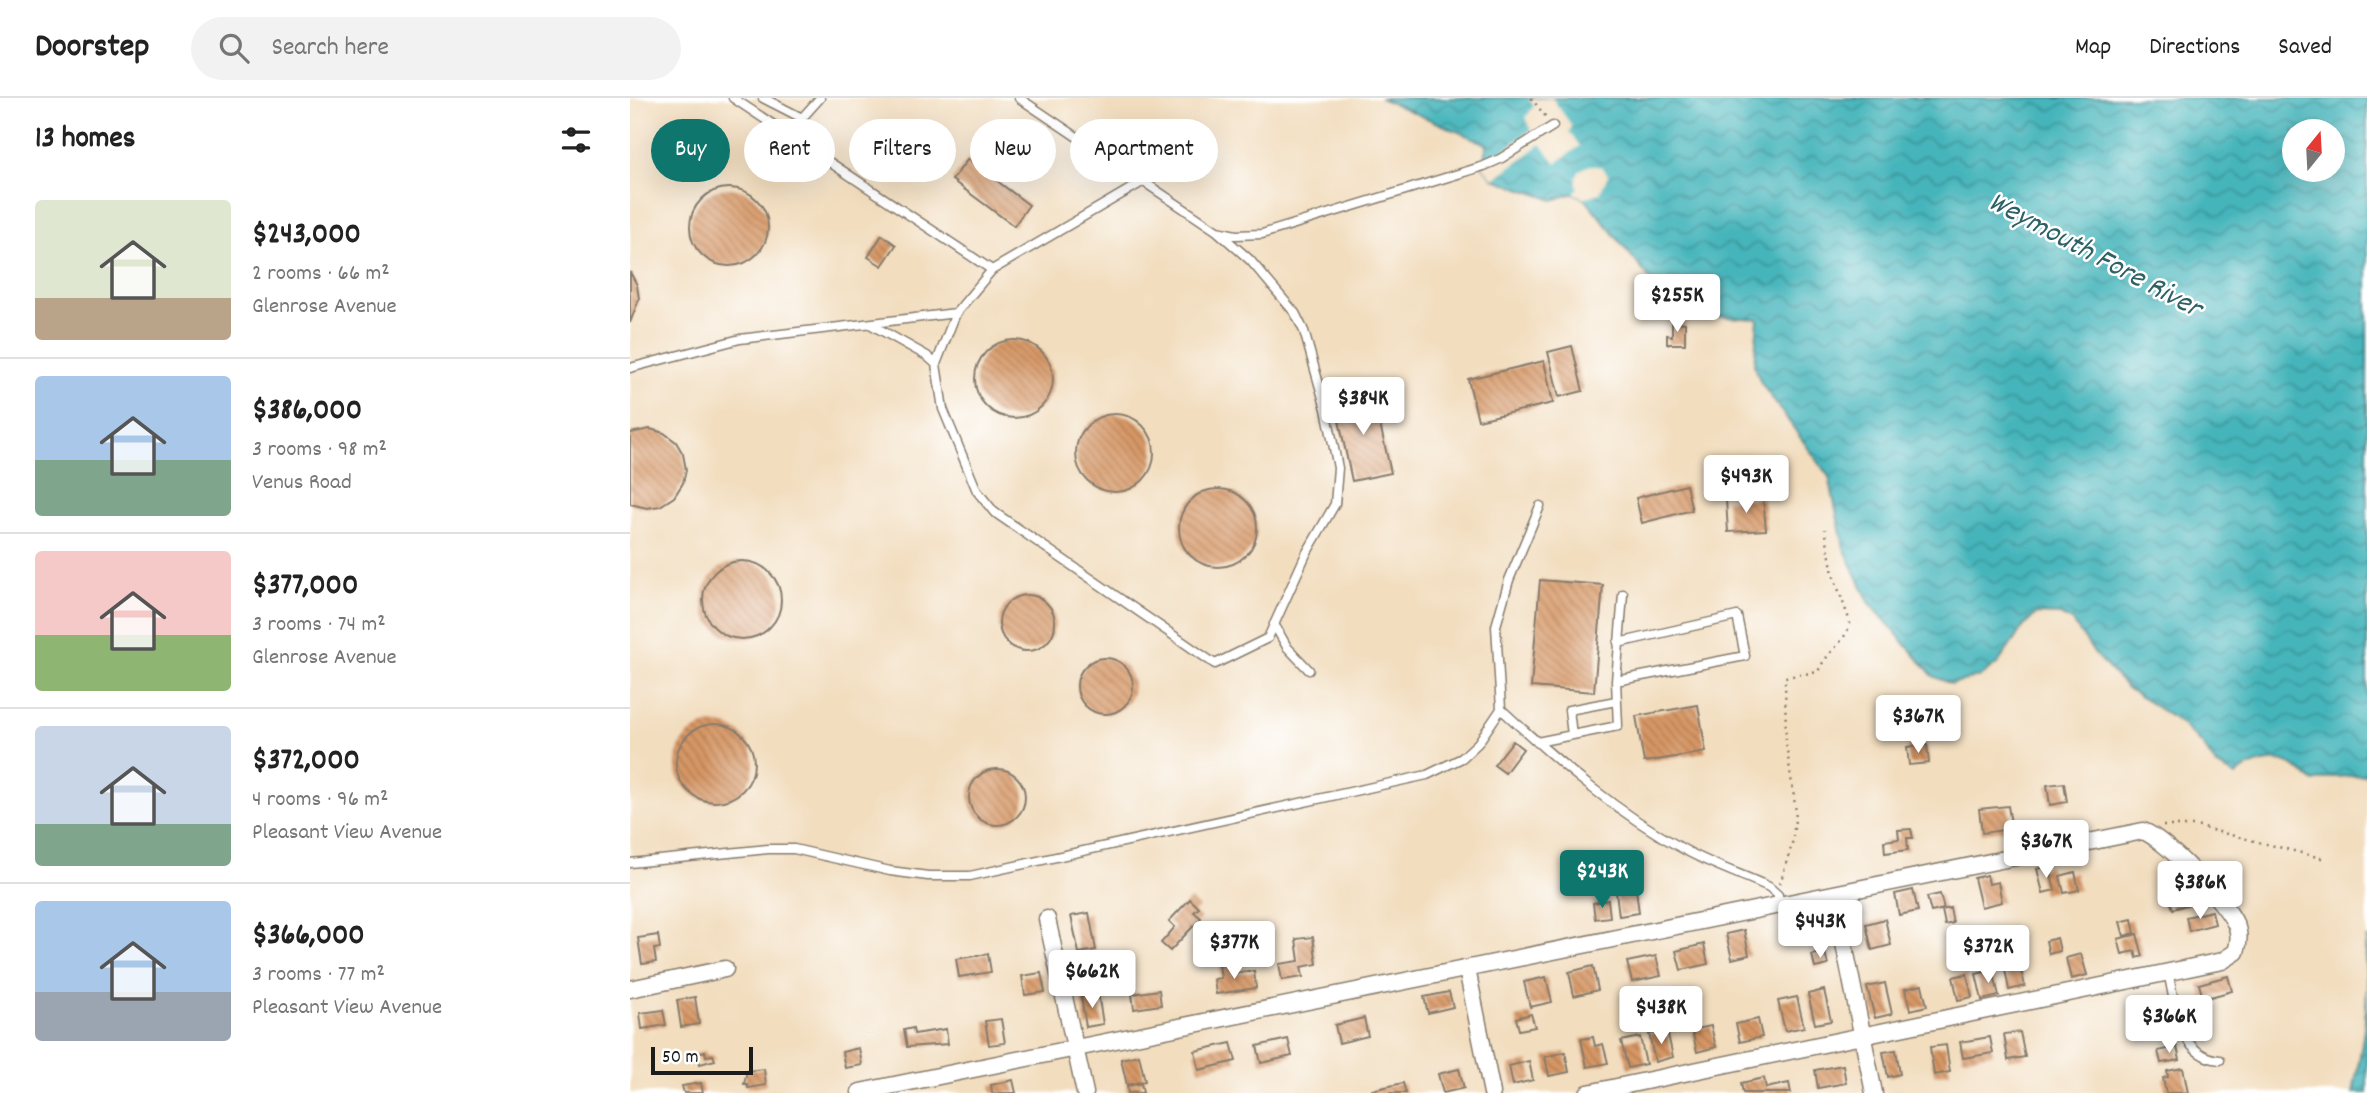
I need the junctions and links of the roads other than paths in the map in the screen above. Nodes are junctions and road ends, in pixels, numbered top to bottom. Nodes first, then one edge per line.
1 (733, 98) edge
2 (762, 98) edge
3 (820, 98) edge
4 (1019, 98) edge
5 (1553, 126) road end
6 (1070, 132) edge
7 (1141, 182) edge
8 (1144, 182) edge
9 (1217, 231) junction
10 (992, 270) junction
11 (956, 313) junction
12 (870, 324) junction
13 (936, 364) junction
14 (630, 368) edge
15 (1540, 506) dead end
16 (1623, 594) dead end
17 (1274, 624) junction
18 (1618, 643) junction
19 (1309, 670) dead end
20 (1616, 681) junction
21 (1616, 701) junction
22 (1501, 709) junction
23 (1572, 735) junction
24 (1537, 742) junction
25 (630, 863) edge
26 (1834, 894) junction
27 (1780, 905) junction
28 (1047, 919) dead end
29 (725, 969) dead end
30 (1466, 969) junction
31 (2168, 972) junction
32 (630, 989) edge
33 (1862, 1036) junction
34 (1075, 1048) junction
35 (2220, 1060) dead end
36 (860, 1092) edge
37 (1085, 1093) edge
38 (1492, 1093) edge
39 (1588, 1093) edge
40 (1874, 1093) edge

1 - 10 lane
2 - 3 lane
4 - 6 lane
5 - 9 lane
7 - 10 lane
8 - 9 lane
9 - 17 lane
10 - 11 lane
11 - 12 lane
11 - 13 lane
12 - 13 lane
12 - 14 lane
13 - 17 lane
15 - 22 lane
16 - 18 lane
17 - 19 lane
18 - 20 lane
18 - 20 lane
20 - 21 lane
21 - 23 lane
21 - 23 lane
22 - 24 lane
22 - 25 lane
23 - 24 lane
24 - 27 lane
26 - 27 street
26 - 31 street
26 - 33 street
27 - 30 street
28 - 34 street
29 - 32 street
30 - 34 street
30 - 38 street
31 - 33 street
31 - 35 lane
33 - 39 street
33 - 40 street
34 - 36 street
34 - 37 street

